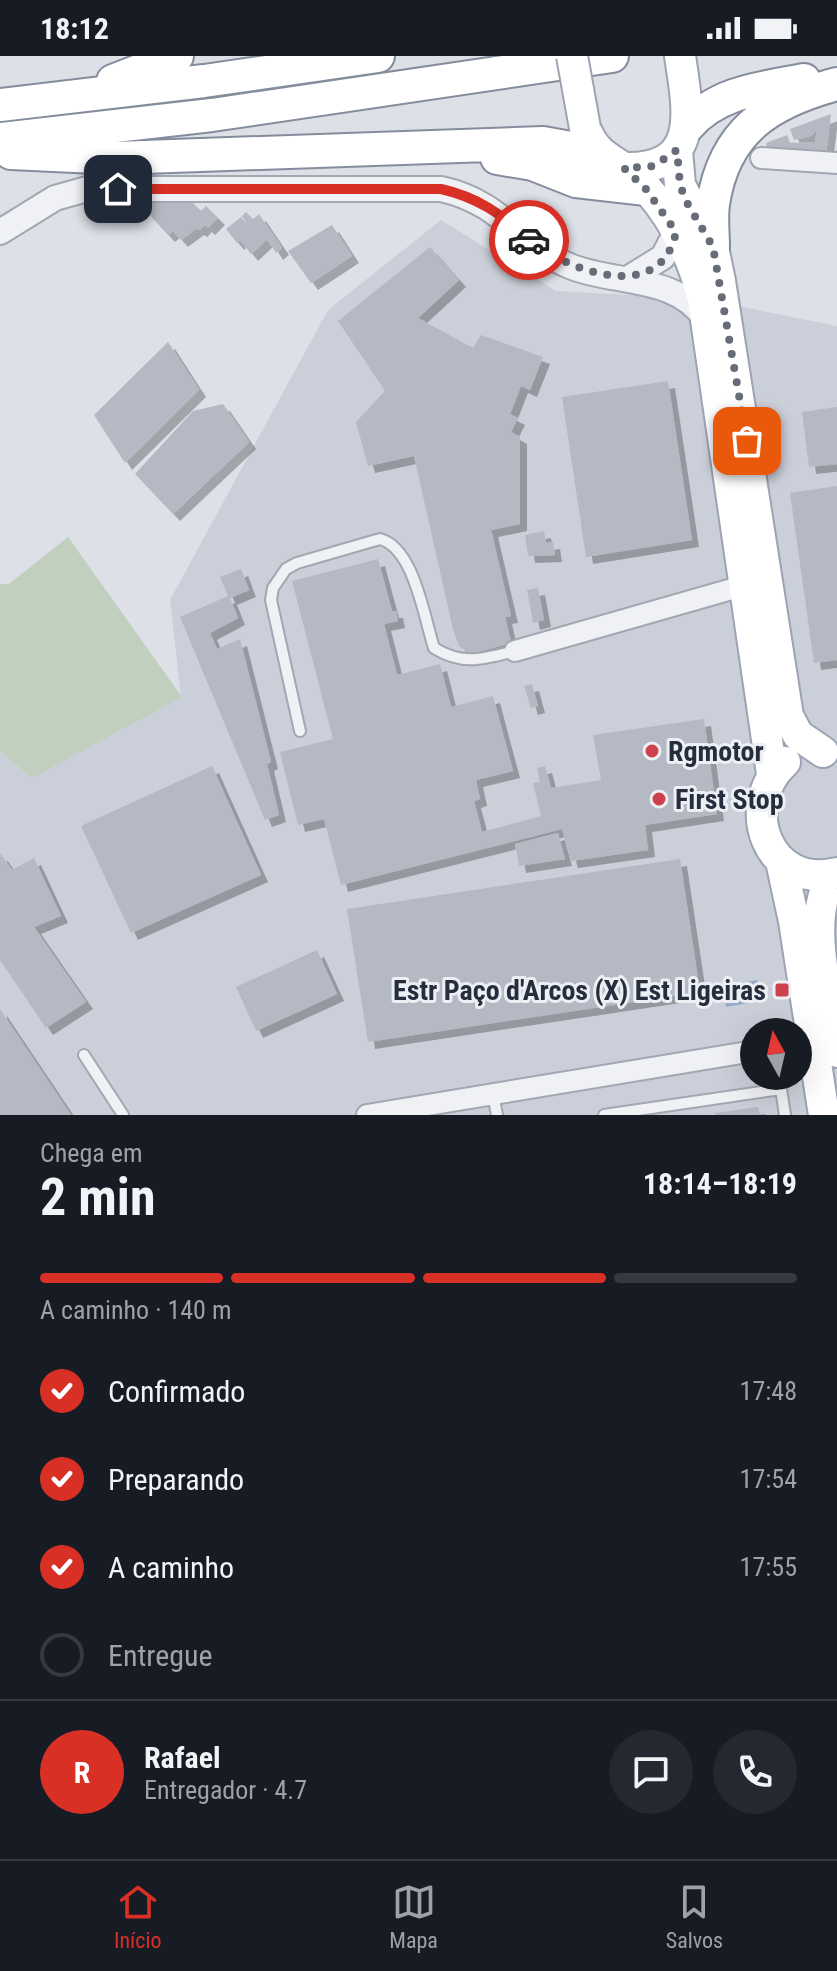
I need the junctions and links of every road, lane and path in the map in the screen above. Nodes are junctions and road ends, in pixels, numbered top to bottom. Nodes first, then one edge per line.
1 (177, 56) edge
2 (378, 56) edge
3 (572, 56) edge
4 (612, 56) edge
5 (680, 56) edge
6 (837, 74) edge
7 (837, 84) edge
8 (71, 98) junction
9 (0, 105) edge
10 (684, 129) junction
11 (0, 139) edge
12 (330, 149) junction
13 (0, 153) edge
14 (761, 158) dead end
15 (613, 159) junction
16 (837, 163) edge
17 (0, 232) edge
18 (676, 232) junction
19 (713, 247) junction
20 (629, 278) junction
21 (706, 320) junction
22 (746, 585) junction
23 (515, 651) joint
24 (300, 731) dead end
25 (830, 753) edge
26 (772, 774) junction
27 (781, 861) junction
28 (836, 873) edge
29 (832, 988) edge
30 (816, 1045) edge
31 (740, 1053) edge
32 (84, 1055) dead end
33 (493, 1094) junction
34 (376, 1114) edge
35 (123, 1115) edge
36 (497, 1115) edge
37 (604, 1115) edge
38 (785, 1115) edge
39 (824, 1115) edge

1 - 8 highway
2 - 8 highway
3 - 15 main road, bridge
4 - 11 highway
5 - 10 main road
6 - 10 highway
7 - 19 highway
8 - 9 highway
10 - 15 main road
10 - 19 main road
12 - 13 highway
12 - 15 highway
12 - 15 highway
14 - 16 street
15 - 18 main road
17 - 20 street
18 - 20 street
18 - 21 main road
19 - 25 main road
20 - 21 street
21 - 22 main road
22 - 23 street
22 - 26 main road
23 - 24 lane
25 - 26 main road
26 - 27 main road
27 - 28 main road
27 - 30 main road
28 - 29 main road
29 - 30 main road
30 - 39 main road
31 - 33 street
32 - 35 lane
33 - 34 street
33 - 36 lane
37 - 38 lane

